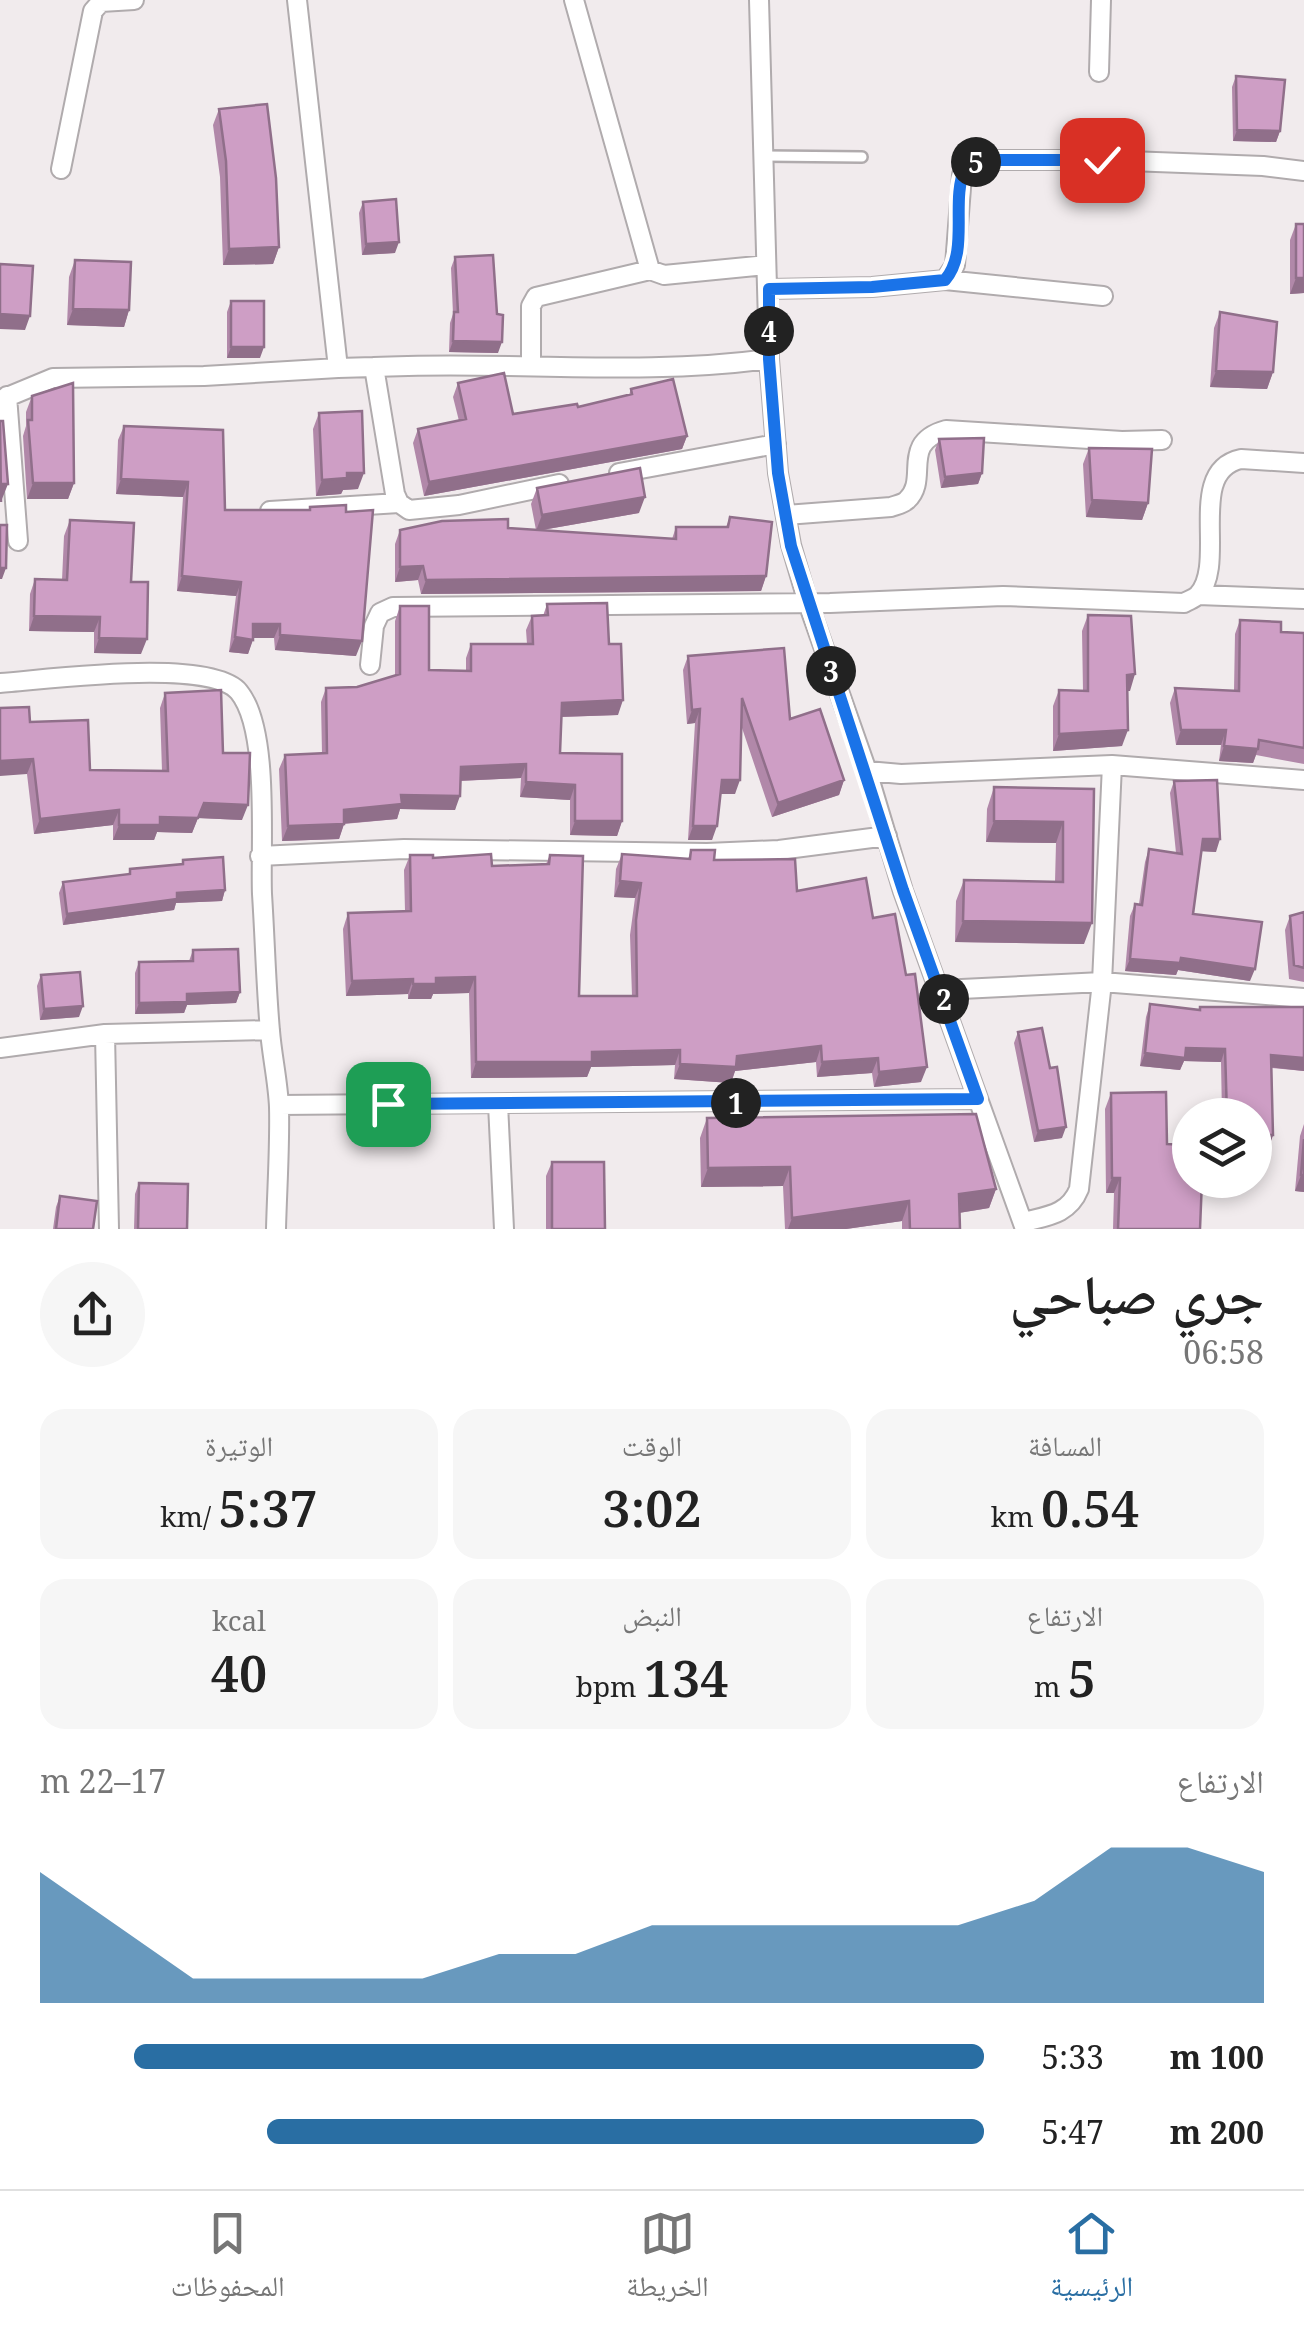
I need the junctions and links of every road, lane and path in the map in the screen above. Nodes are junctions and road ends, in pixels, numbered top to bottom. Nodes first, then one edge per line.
1 (134, 0) edge
2 (297, 0) edge
3 (574, 0) edge
4 (758, 0) edge
5 (1101, 0) edge
6 (1099, 72) dead end
7 (762, 156) junction
8 (862, 156) dead end
9 (62, 169) dead end
10 (1304, 171) edge
11 (766, 265) junction
12 (650, 270) junction
13 (945, 280) junction
14 (769, 289) junction
15 (1104, 296) dead end
16 (769, 359) junction
17 (531, 366) junction
18 (374, 367) junction
19 (338, 368) junction
20 (4, 398) edge
21 (1162, 440) dead end
22 (776, 444) junction
23 (1304, 463) edge
24 (399, 503) junction
25 (261, 512) edge
26 (786, 515) junction
27 (18, 541) dead end
28 (1198, 594) junction
29 (1304, 599) edge
30 (808, 603) junction
31 (370, 665) dead end
32 (0, 683) edge
33 (1112, 765) junction
34 (867, 771) junction
35 (1304, 780) edge
36 (887, 836) junction
37 (260, 856) junction
38 (1102, 982) junction
39 (941, 990) junction
40 (1304, 998) edge
41 (270, 1030) junction
42 (105, 1034) junction
43 (0, 1048) edge
44 (978, 1099) junction
45 (498, 1104) junction
46 (279, 1105) junction
47 (1024, 1226) edge
48 (109, 1229) edge
49 (276, 1229) edge
50 (504, 1229) edge

1 - 9 street
2 - 19 street
3 - 12 street
4 - 7 street
5 - 6 street
7 - 8 lane
7 - 11 street
10 - 13 street
11 - 12 street
11 - 14 street
12 - 17 street
13 - 14 street
13 - 15 street
14 - 16 street
16 - 17 street
16 - 22 street
17 - 18 street
18 - 19 street
18 - 24 street
19 - 20 street
20 - 27 street
21 - 26 street
22 - 24 street
22 - 26 street
23 - 28 street
24 - 25 street
26 - 30 street
28 - 29 street
28 - 30 street
30 - 31 street
30 - 34 street
32 - 37 street
33 - 34 street
33 - 35 street
33 - 38 street
34 - 36 street
36 - 37 street
36 - 39 street
37 - 41 street
38 - 39 street
38 - 40 street
38 - 47 street
39 - 44 street
41 - 42 street
41 - 46 street
42 - 43 street
42 - 48 street
44 - 45 street
44 - 47 street
45 - 46 street
45 - 50 street
46 - 49 street

